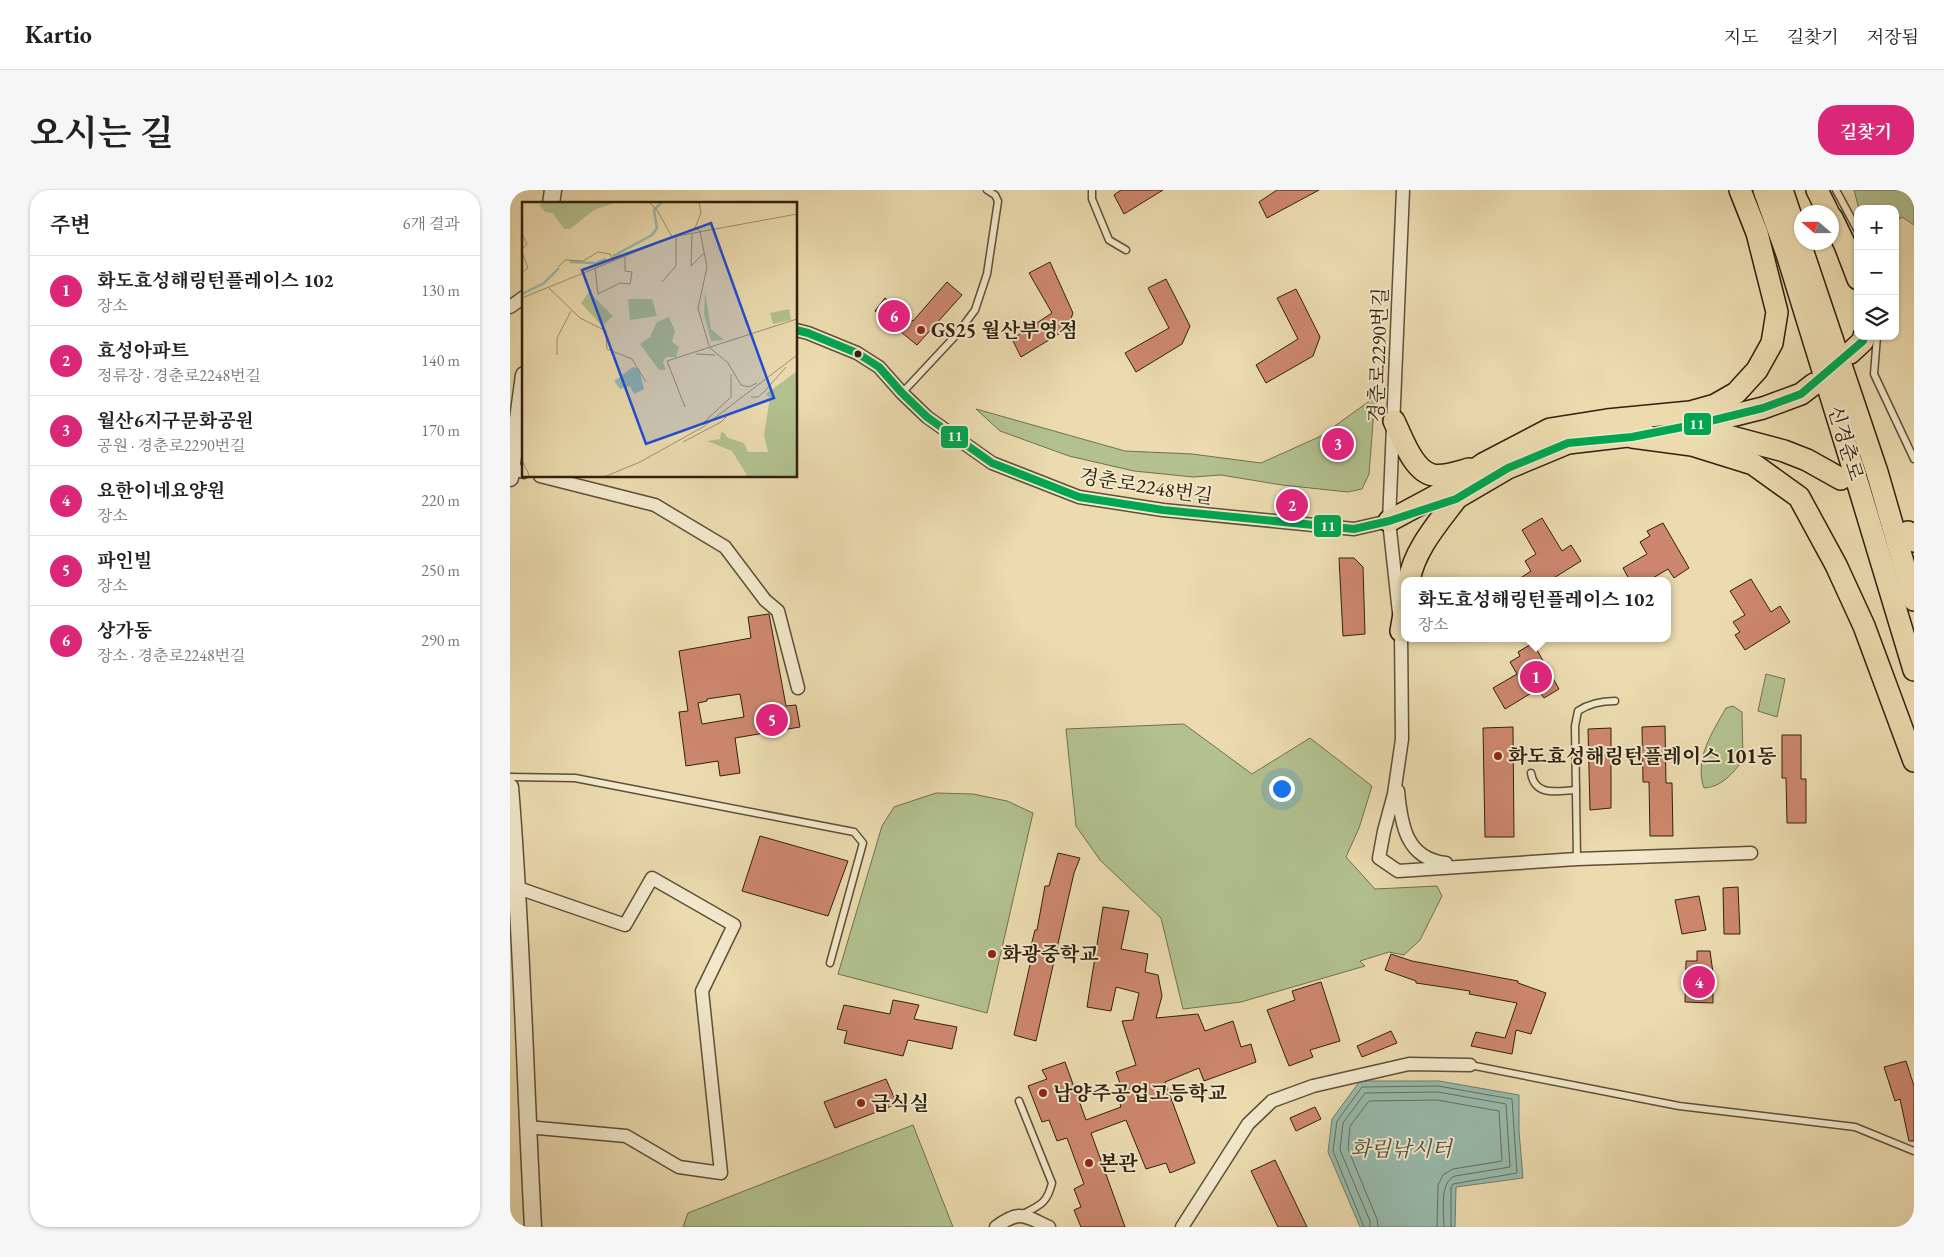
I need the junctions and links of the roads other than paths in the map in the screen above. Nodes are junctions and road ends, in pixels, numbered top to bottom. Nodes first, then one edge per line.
1 (987, 190) edge
2 (1092, 190) edge
3 (1403, 190) edge
4 (1740, 190) edge
5 (1764, 190) edge
6 (1782, 190) edge
7 (1817, 190) edge
8 (1836, 190) edge
9 (1824, 205) edge
10 (1854, 224) edge
11 (1839, 233) edge
12 (1126, 250) dead end
13 (1854, 269) edge
14 (522, 298) edge
15 (510, 307) edge
16 (798, 330) edge
17 (1863, 340) edge
18 (1877, 340) edge
19 (1850, 353) dead end
20 (1814, 384) dead end
21 (902, 393) junction
22 (522, 397) edge
23 (1394, 421) junction
24 (1690, 426) junction
25 (1636, 427) junction
26 (1914, 459) edge
27 (1483, 464) junction
28 (515, 473) edge
29 (548, 478) edge
30 (1841, 480) dead end
31 (1456, 499) junction
32 (1389, 521) junction
33 (1410, 577) edge
34 (1914, 600) edge
35 (1401, 631) edge
36 (1401, 642) edge
37 (1914, 670) edge
38 (798, 688) dead end
39 (1615, 701) dead end
40 (1914, 762) edge
41 (1531, 773) dead end
42 (510, 777) edge
43 (1396, 777) junction
44 (510, 787) edge
45 (1576, 790) junction
46 (1751, 853) dead end
47 (1577, 859) junction
48 (1473, 866) junction
49 (518, 888) junction
50 (830, 963) dead end
51 (516, 980) edge
52 (1470, 1066) joint
53 (1019, 1101) dead end
54 (528, 1127) junction
55 (1914, 1152) edge
56 (1022, 1215) junction
57 (533, 1227) edge
58 (996, 1227) edge
59 (1049, 1227) edge
60 (1182, 1227) edge

1 - 21 lane
2 - 12 lane
3 - 23 street, 경춘로2290번길
4 - 25 highway
5 - 37 highway, 신경춘로
6 - 34 highway, 신경춘로
7 - 9 highway
8 - 10 lane
11 - 13 highway
14 - 15 street
16 - 21 street, 경춘로2248번길
17 - 19 highway
18 - 26 lane
20 - 24 highway
21 - 32 street, 경춘로2248번길
22 - 28 street
23 - 27 highway
23 - 32 street, 경춘로2290번길
24 - 25 highway
24 - 30 highway
25 - 27 highway
25 - 31 highway
25 - 40 highway
27 - 32 highway
29 - 38 street
31 - 32 highway
31 - 33 highway
32 - 35 street, 경춘로2290번길
36 - 43 street, 경춘로2290번길
39 - 45 lane
41 - 45 lane
42 - 50 lane
43 - 48 street
43 - 48 street
44 - 49 street
45 - 47 lane
46 - 47 street
47 - 48 street
49 - 51 street
49 - 54 street
51 - 54 street
52 - 55 lane
52 - 60 street
53 - 56 lane
54 - 57 street
56 - 58 street
56 - 59 street

